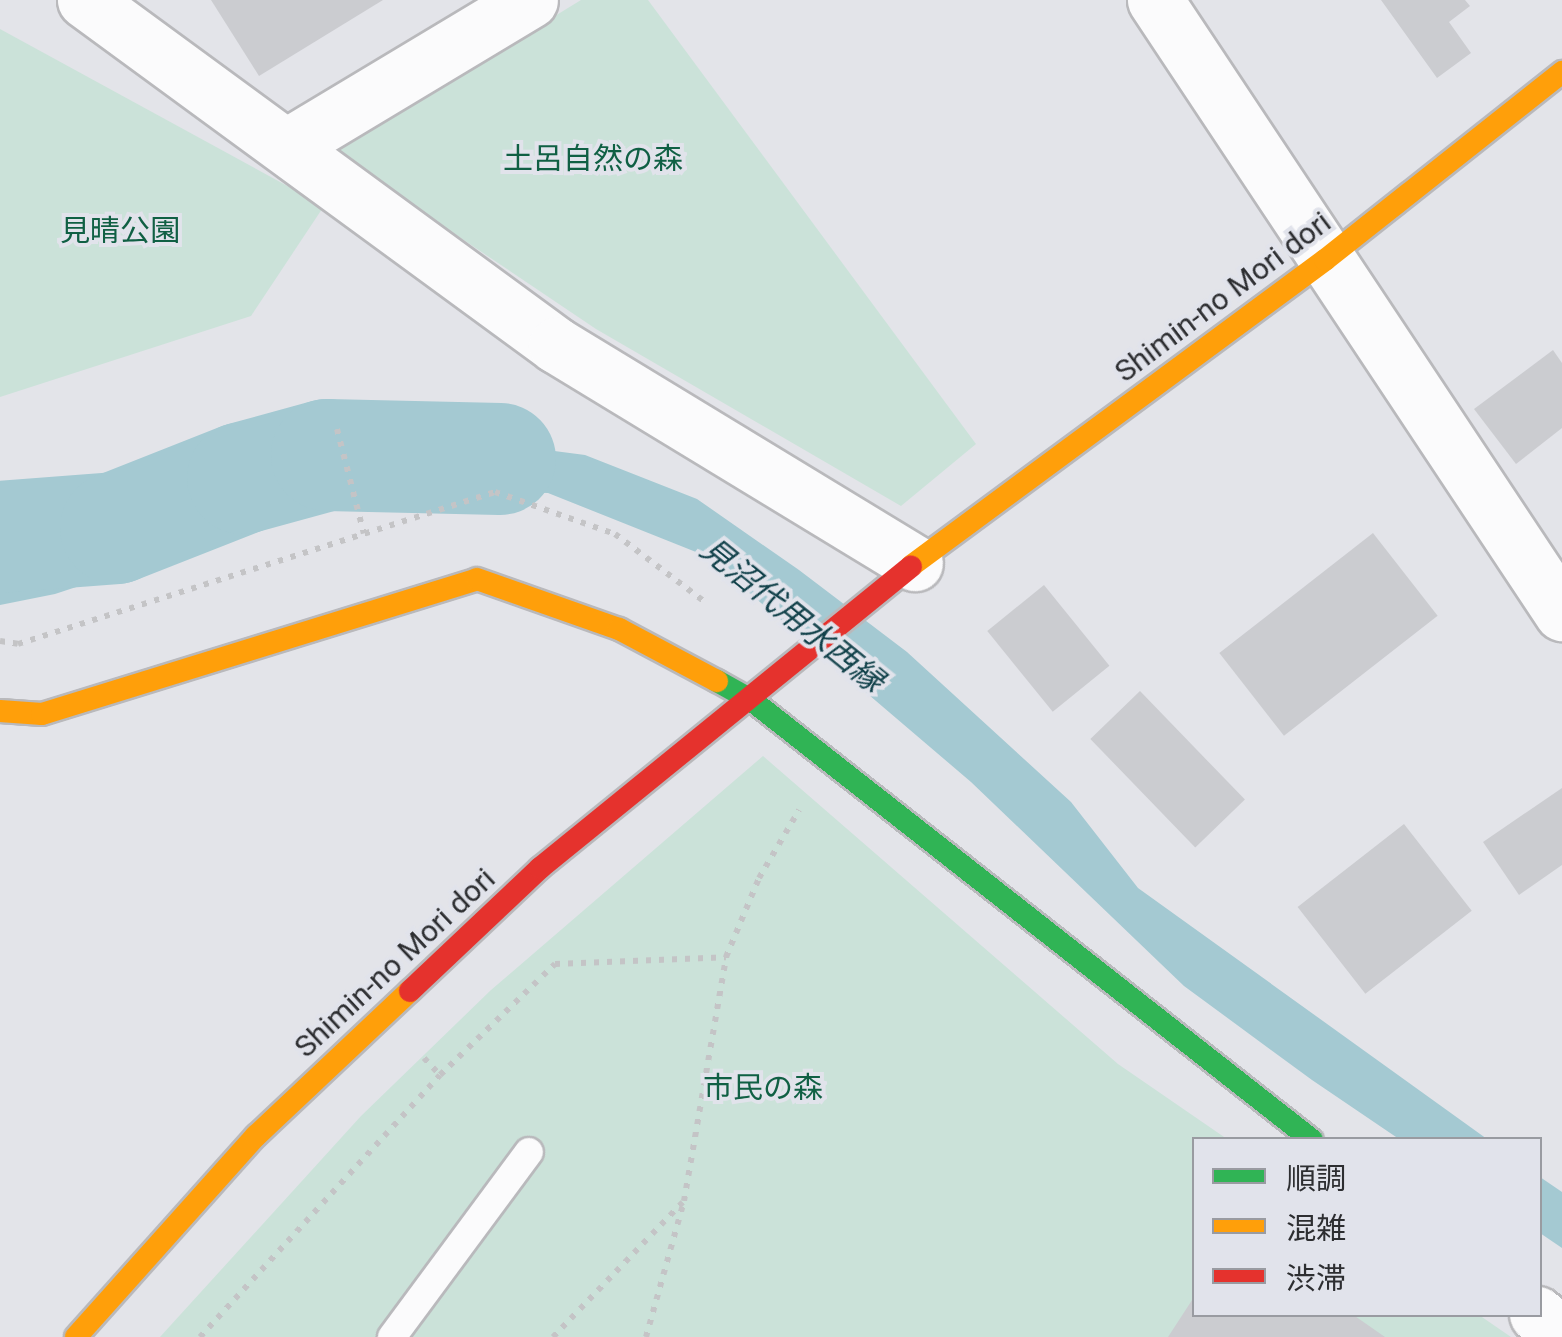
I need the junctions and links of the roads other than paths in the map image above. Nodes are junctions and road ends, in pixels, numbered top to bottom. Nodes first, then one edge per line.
1 (85, 0) edge
2 (530, 0) edge
3 (1154, 0) edge
4 (1562, 72) edge
5 (289, 145) junction
6 (1325, 260) junction
7 (916, 563) junction
8 (1562, 613) edge
9 (750, 699) junction
10 (0, 711) edge
11 (1308, 1137) edge
12 (530, 1152) dead end
13 (1542, 1317) edge
14 (1562, 1334) edge
15 (76, 1337) edge
16 (392, 1337) edge

1 - 5 street
2 - 5 street
3 - 6 street
4 - 6 street, Shimin-no Mori dori
5 - 7 street
6 - 7 street, Shimin-no Mori dori
6 - 8 street
7 - 9 street, Shimin-no Mori dori
9 - 10 street
9 - 11 street
9 - 15 street, Shimin-no Mori dori
12 - 16 lane
13 - 14 street

